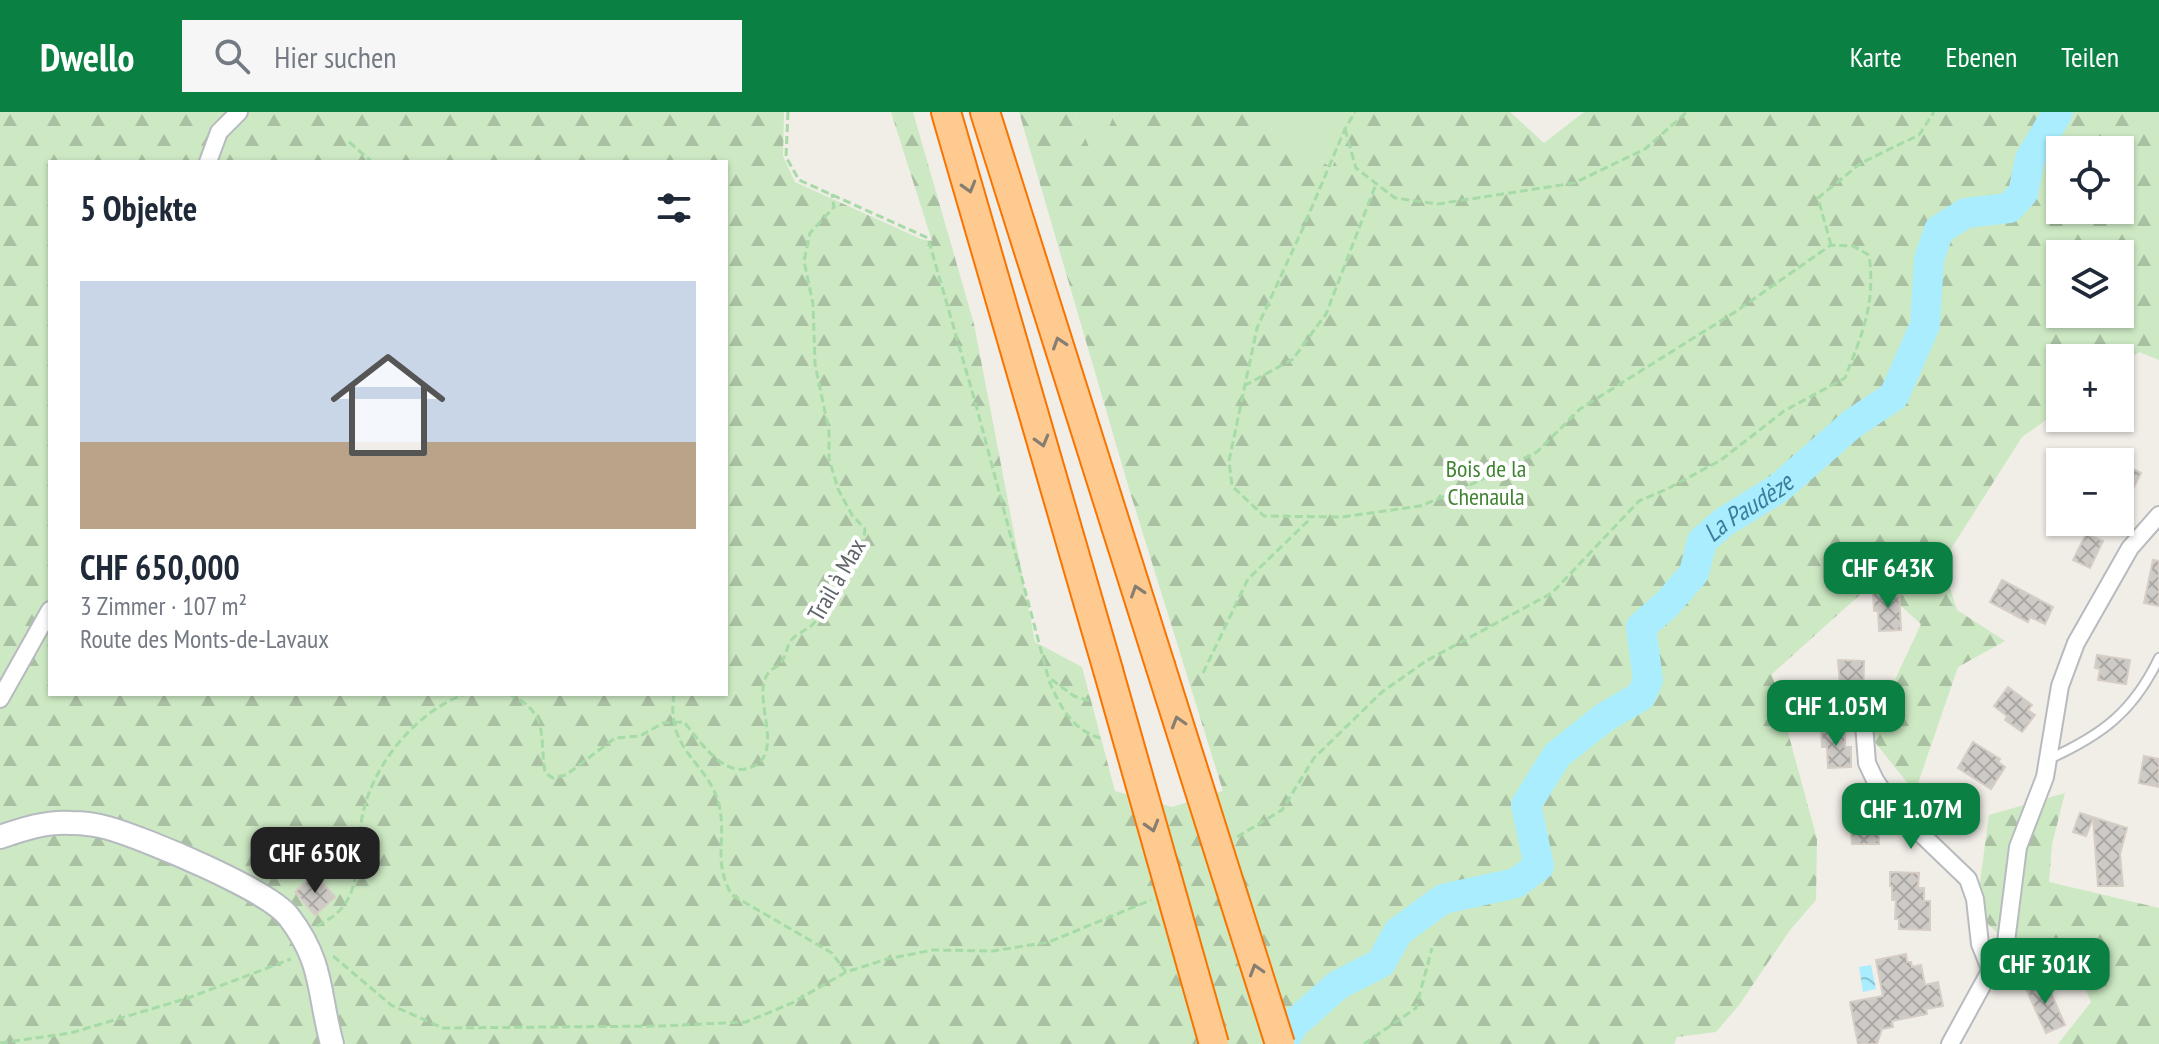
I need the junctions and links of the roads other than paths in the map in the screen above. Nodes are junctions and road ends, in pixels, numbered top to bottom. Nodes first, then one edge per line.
1 (239, 112) edge
2 (946, 112) edge
3 (985, 112) edge
4 (209, 160) edge
5 (2159, 515) edge
6 (48, 614) edge
7 (2159, 658) edge
8 (0, 699) edge
9 (1864, 724) dead end
10 (2049, 759) junction
11 (0, 837) edge
12 (1991, 971) junction
13 (332, 1044) edge
14 (1214, 1044) edge
15 (1280, 1044) edge
16 (1950, 1044) edge

1 - 4 street
2 -> 14 highway, bridge
15 -> 3 highway, bridge
5 - 10 street
6 - 8 street
7 - 10 lane
9 - 12 street
10 - 12 street
11 - 13 street
12 - 16 street

